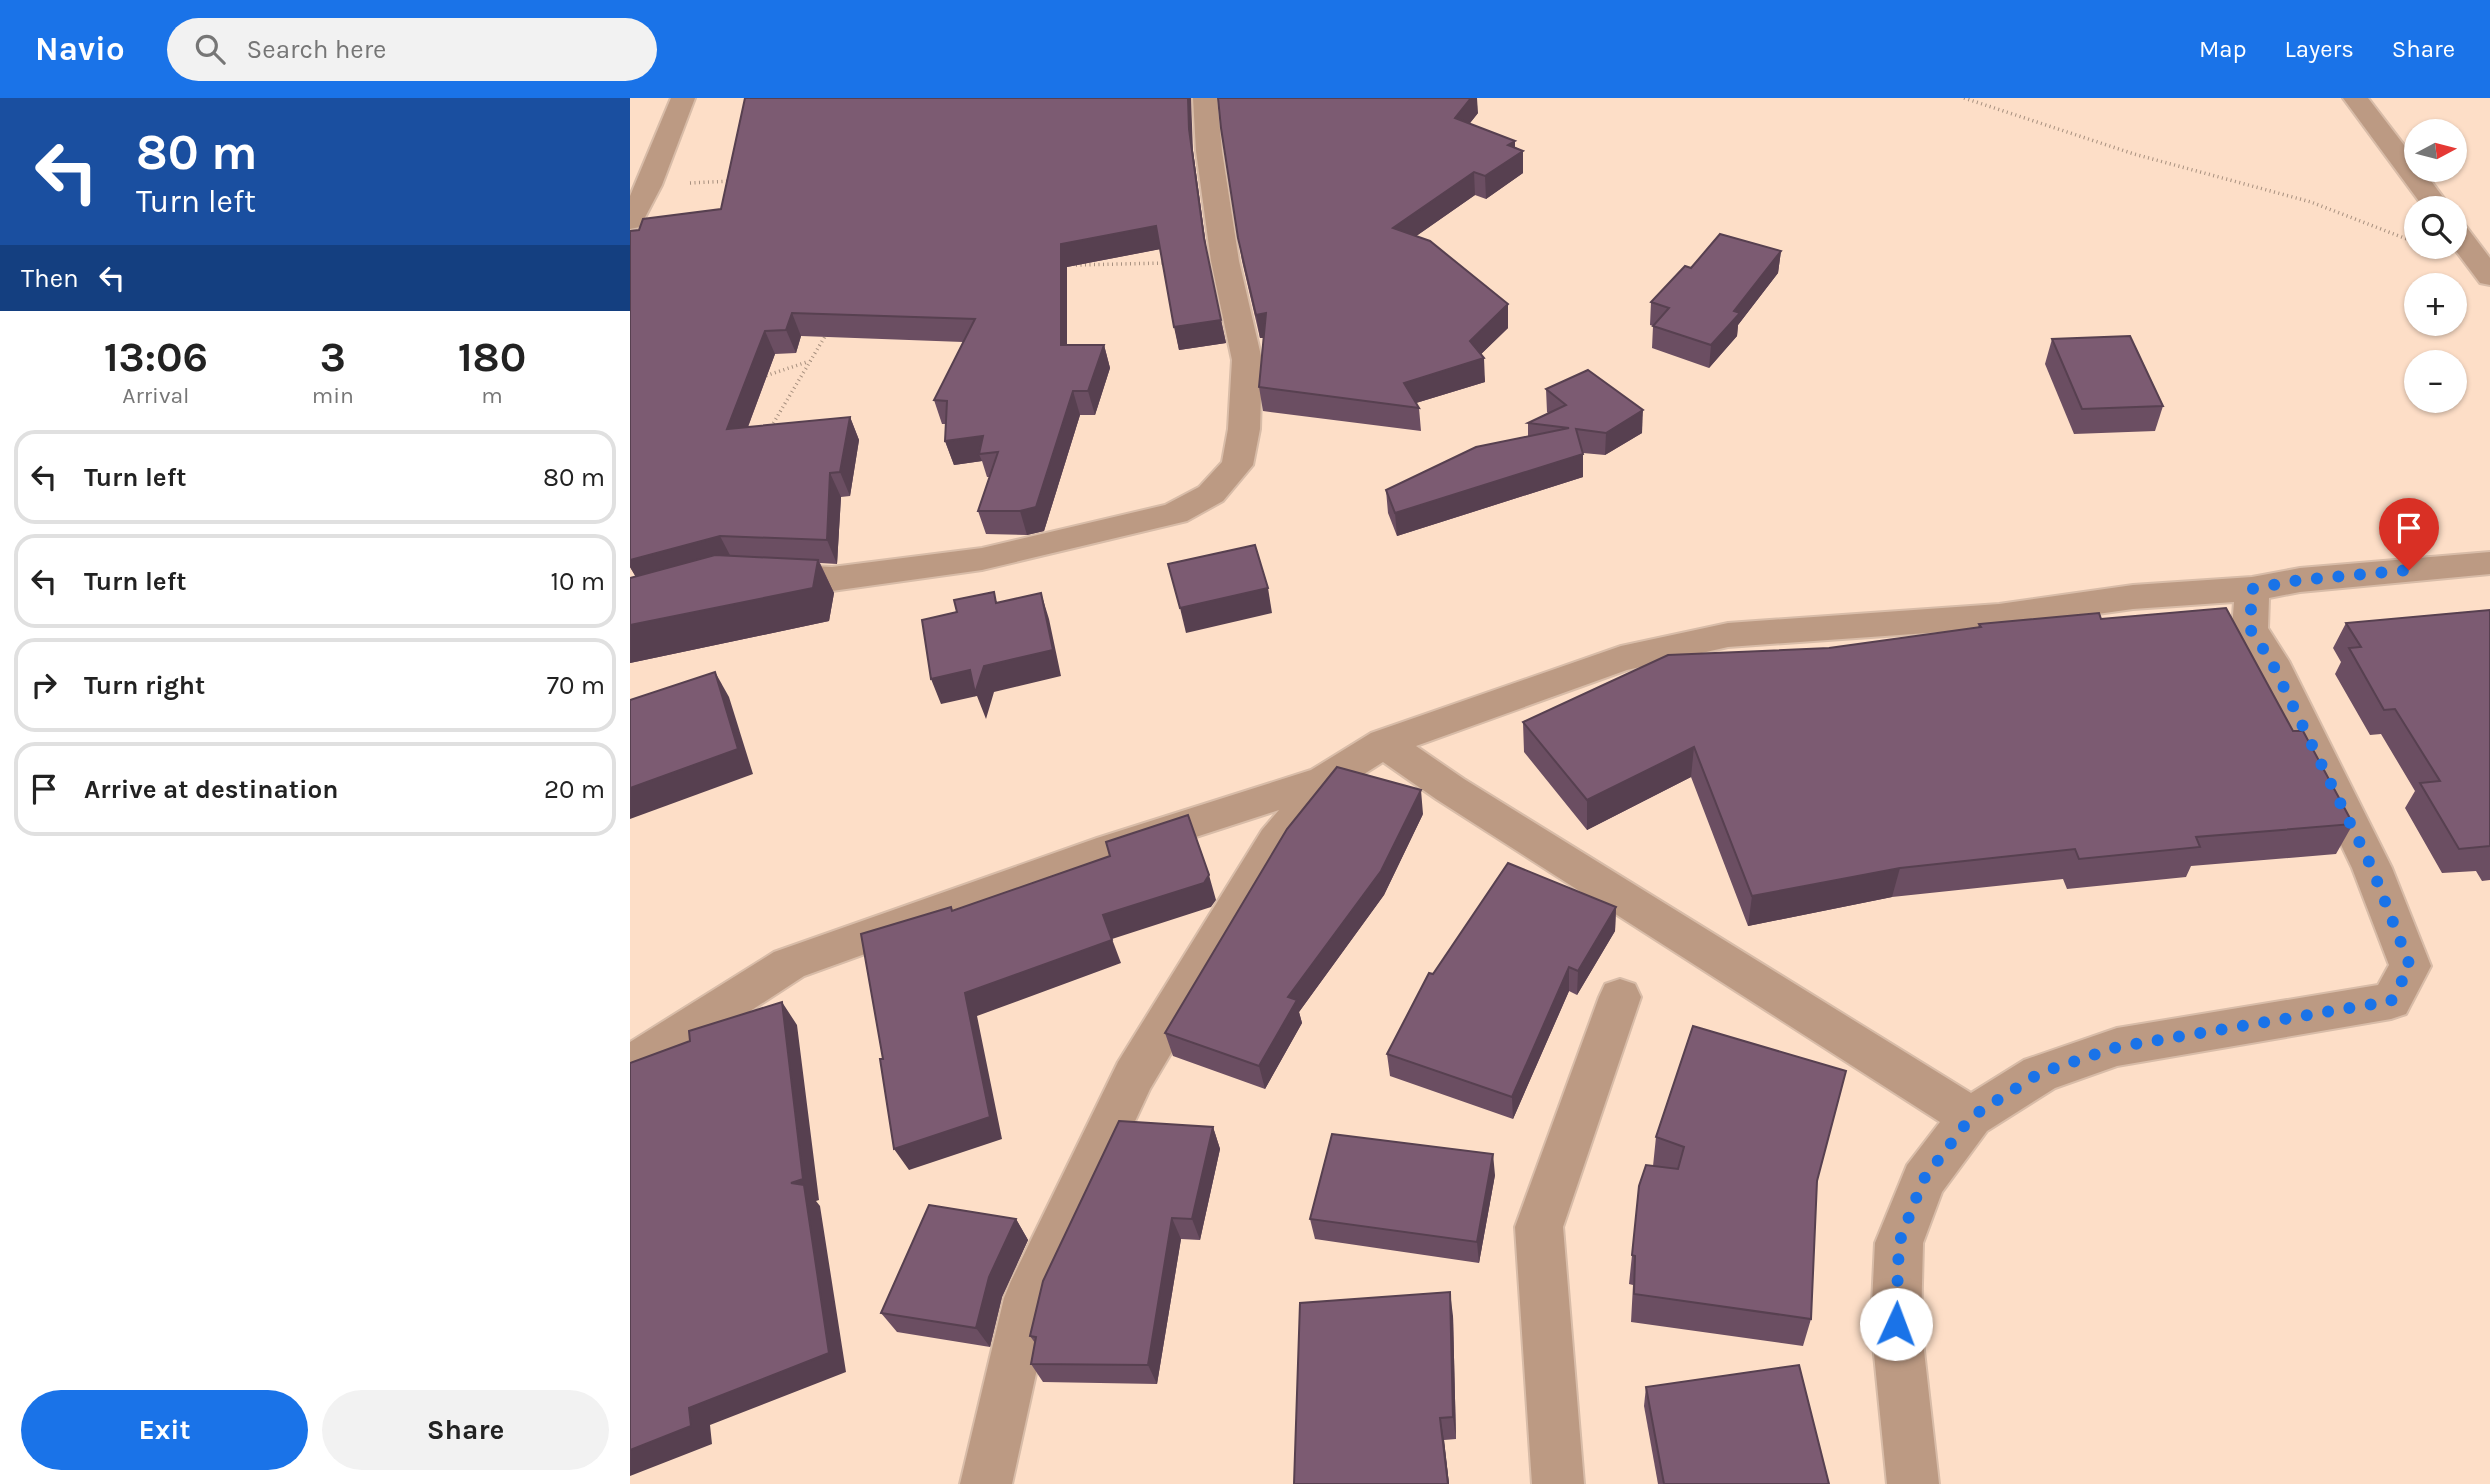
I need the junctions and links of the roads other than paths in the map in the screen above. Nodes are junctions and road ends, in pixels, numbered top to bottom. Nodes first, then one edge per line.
1 (683, 98) edge
2 (1205, 98) edge
3 (2354, 98) edge
4 (2429, 196) edge
5 (630, 221) edge
6 (2467, 247) edge
7 (2490, 277) edge
8 (2490, 563) edge
9 (745, 575) edge
10 (2252, 589) junction
11 (1384, 743) junction
12 (1325, 780) junction
13 (1620, 997) dead end
14 (630, 1065) edge
15 (1971, 1117) junction
16 (986, 1484) edge
17 (1558, 1484) edge
18 (1913, 1484) edge

1 - 5 street
2 - 9 street
3 - 4 street
6 - 7 street
8 - 10 street
10 - 11 street
10 - 15 street
11 - 12 street
11 - 15 street
12 - 14 street
12 - 16 street
13 - 17 street
15 - 18 street

